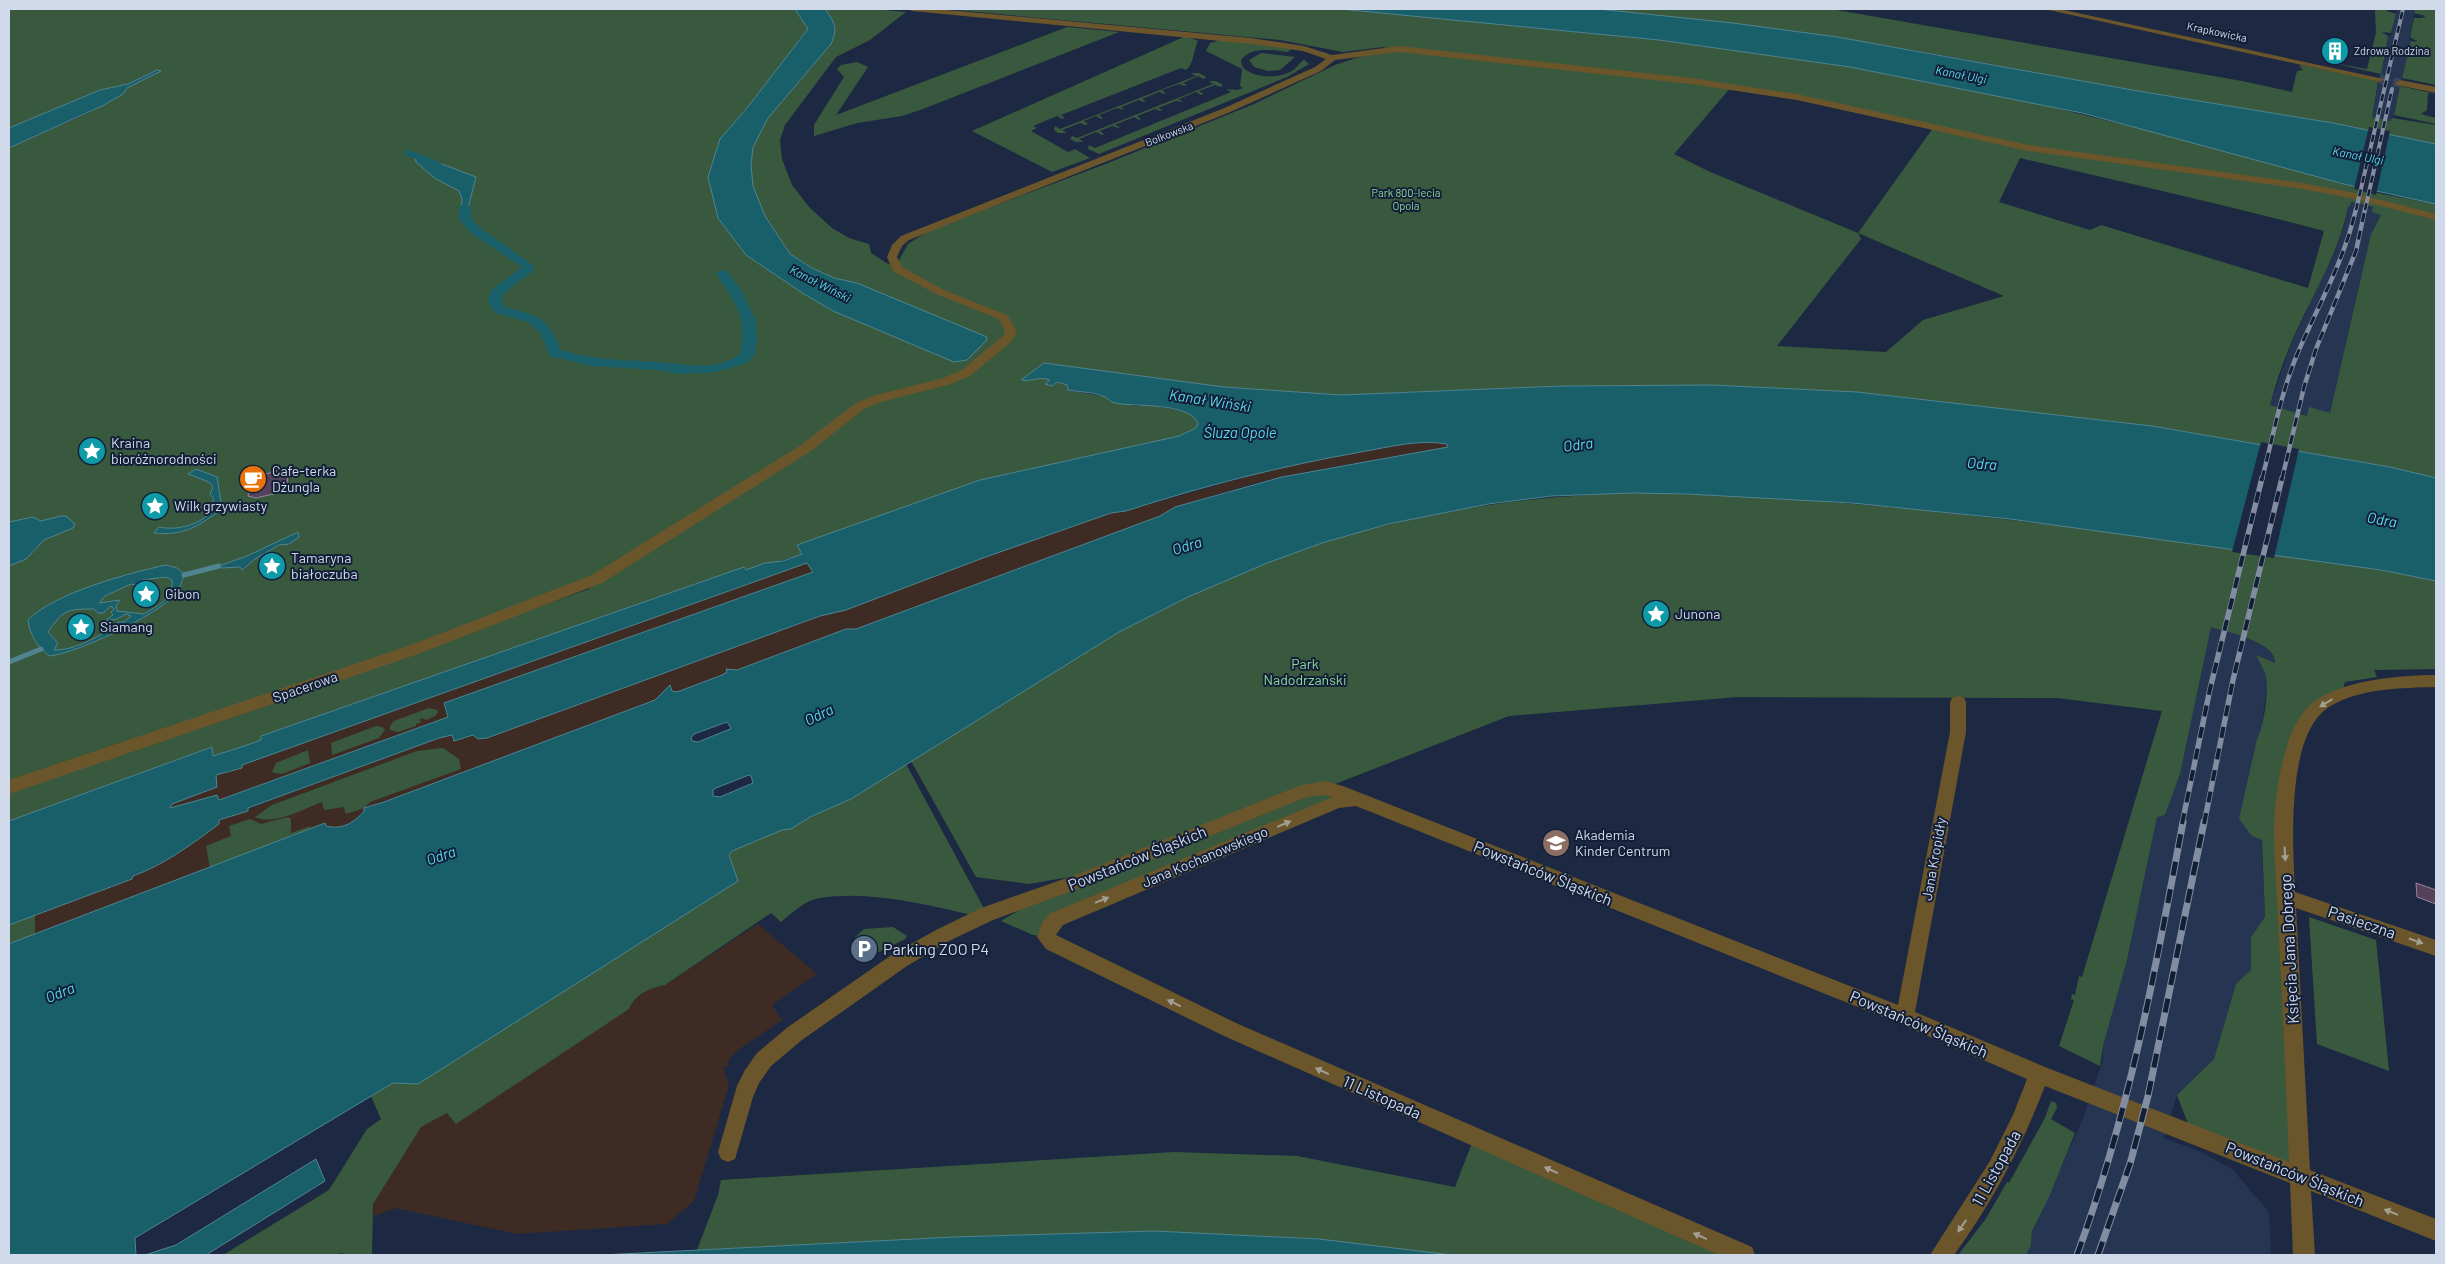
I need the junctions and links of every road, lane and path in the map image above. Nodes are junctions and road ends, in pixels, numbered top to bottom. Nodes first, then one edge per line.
1 (912, 9) edge
2 (2048, 9) edge
3 (1332, 58) junction
4 (2380, 78) tunnel mouth
5 (2400, 83) tunnel mouth
6 (2436, 90) edge
7 (2436, 218) edge
8 (892, 257) joint
9 (2436, 681) edge
10 (1958, 702) dead end
11 (9, 787) edge
12 (1355, 799) junction
13 (2287, 897) junction
14 (1057, 919) joint
15 (2436, 948) edge
16 (1906, 1017) junction
17 (2039, 1074) junction
18 (728, 1152) dead end
19 (2300, 1177) junction
20 (2436, 1230) edge
21 (1744, 1255) edge
22 (1941, 1255) edge
23 (2304, 1255) edge

1 - 3 street
2 - 4 street, Krapkowicka
3 - 7 street
3 - 8 street, Bolkowska
5 - 6 street
8 - 11 street, Spacerowa
9 -> 13 street, Księcia Jana Dobrego
10 - 16 street, Jana Kropidły
14 -> 12 street, Jana Kochanowskiego
12 - 16 street, Powstańców Śląskich
12 - 18 street, Powstańców Śląskich
13 -> 15 street, Pasieczna
13 - 19 street, Księcia Jana Dobrego
21 -> 14 street, 11 Listopada
16 - 17 street, Powstańców Śląskich
17 - 19 street, Powstańców Śląskich
17 -> 22 street, 11 Listopada
20 -> 19 street, Powstańców Śląskich
19 - 23 street, Księcia Jana Dobrego

